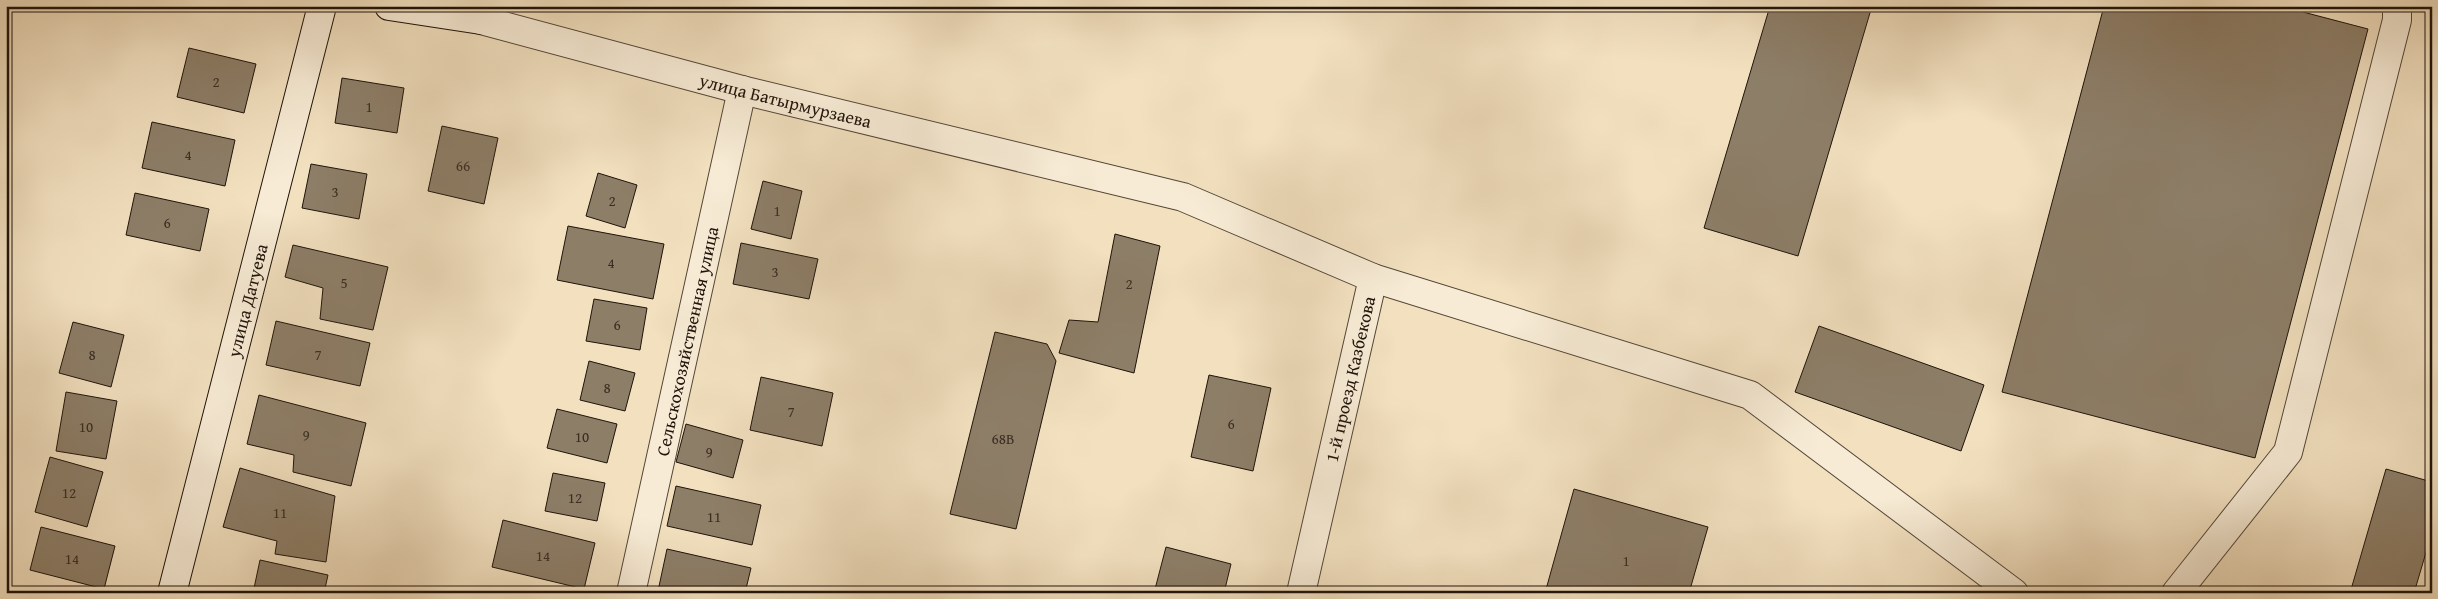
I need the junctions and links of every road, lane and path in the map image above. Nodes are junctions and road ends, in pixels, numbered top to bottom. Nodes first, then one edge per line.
1 (322, 6) edge
2 (389, 6) edge
3 (2397, 6) edge
4 (482, 13) edge
5 (742, 90) junction
6 (1183, 197) joint
7 (1373, 278) junction
8 (172, 593) edge
9 (631, 593) edge
10 (1302, 593) edge
11 (2014, 593) edge
12 (2176, 593) edge

1 - 8 street, улица Датуева
2 - 4 street, улица Батырмурзаева
3 - 12 street
4 - 5 street, улица Батырмурзаева
5 - 6 street, улица Батырмурзаева
5 - 9 street, Сельскохозяйственная улица
6 - 7 street, 1-й проезд Казбекова
7 - 10 street, 1-й проезд Казбекова
7 - 11 street

